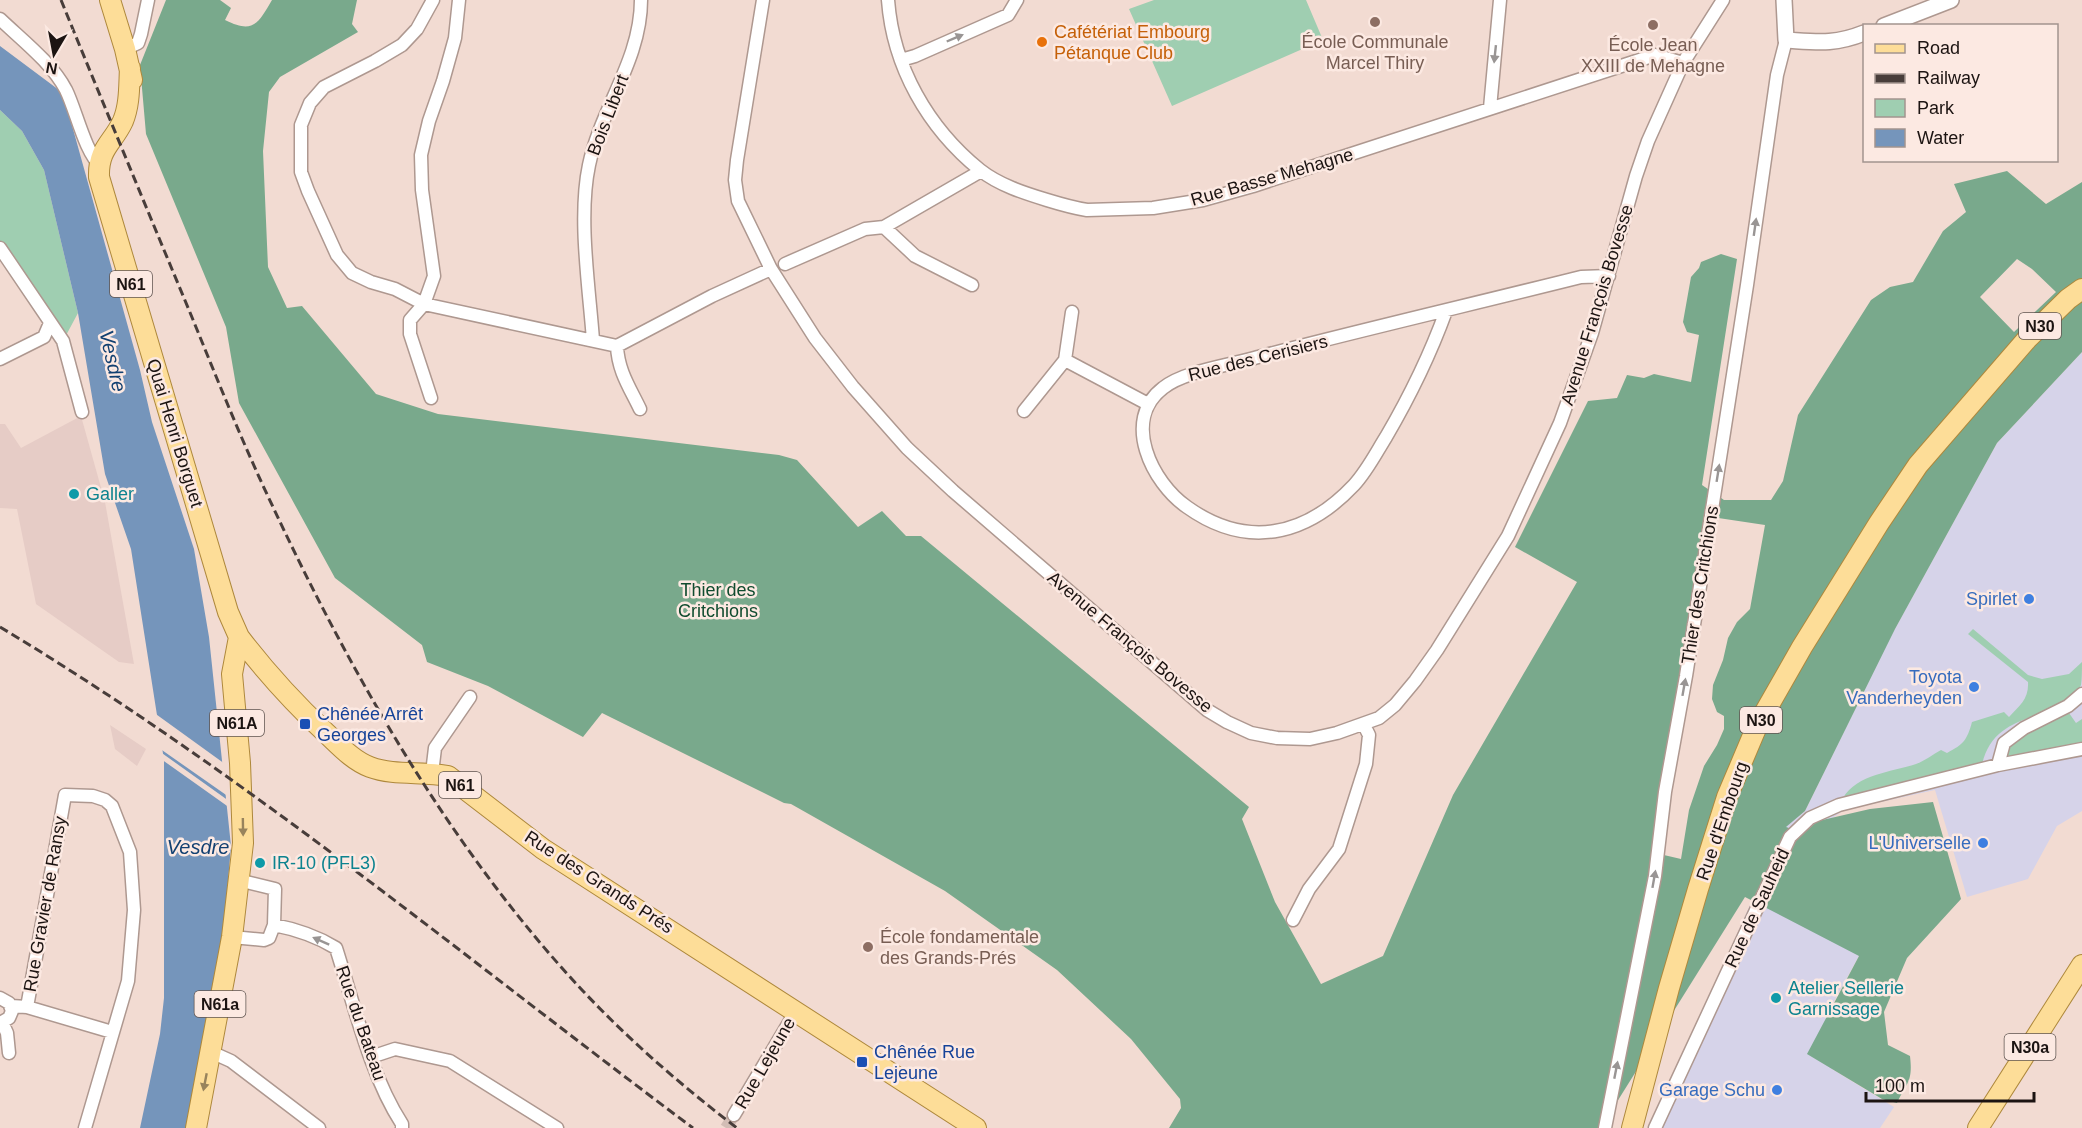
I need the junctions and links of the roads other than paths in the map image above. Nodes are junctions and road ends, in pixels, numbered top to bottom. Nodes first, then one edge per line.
1 (110, 0) edge
2 (148, 0) edge
3 (433, 0) edge
4 (459, 0) edge
5 (641, 0) edge
6 (763, 0) edge
7 (888, 0) edge
8 (1017, 0) edge
9 (1500, 0) edge
10 (1723, 0) edge
11 (1784, 0) edge
12 (1951, 0) edge
13 (0, 19) edge
14 (1889, 24) edge
15 (1863, 33) edge
16 (1786, 40) junction
17 (128, 59) junction
18 (901, 60) junction
19 (1683, 63) junction
20 (1490, 108) junction
21 (104, 167) junction
22 (981, 171) junction
23 (884, 227) junction
24 (0, 248) edge
25 (785, 264) dead end
26 (771, 269) junction
27 (1609, 276) junction
28 (972, 285) dead end
29 (2082, 289) edge
30 (424, 304) junction
31 (1446, 311) junction
32 (1072, 312) dead end
33 (50, 323) junction
34 (593, 340) junction
35 (617, 346) junction
36 (0, 359) edge
37 (1065, 360) junction
38 (431, 398) dead end
39 (1148, 404) junction
40 (640, 409) dead end
41 (1024, 411) dead end
42 (82, 412) dead end
43 (238, 637) junction
44 (258, 662) junction
45 (232, 674) junction
46 (2082, 694) edge
47 (470, 697) dead end
48 (1364, 725) junction
49 (2082, 749) edge
50 (1998, 765) junction
51 (241, 773) joint
52 (432, 773) junction
53 (238, 880) junction
54 (1293, 921) dead end
55 (274, 925) junction
56 (232, 936) junction
57 (2082, 965) edge
58 (0, 998) edge
59 (11, 1006) junction
60 (27, 1007) junction
61 (796, 1011) junction
62 (1, 1022) edge
63 (112, 1032) junction
64 (211, 1052) junction
65 (9, 1053) dead end
66 (371, 1057) junction
67 (734, 1116) tunnel mouth
68 (402, 1126) edge
69 (85, 1128) edge
70 (196, 1128) edge
71 (319, 1128) edge
72 (557, 1128) edge
73 (976, 1128) edge
74 (1605, 1128) edge
75 (1632, 1128) edge
76 (1655, 1128) edge
77 (1978, 1128) edge

1 - 17 main road, N61
2 - 17 street
3 - 30 street
4 - 30 street
5 - 34 street, Bois Libert
6 - 26 street, Avenue François Bovesse
7 - 18 street, Rue Basse Mehagne
18 -> 8 street
9 -> 20 street
10 - 19 street, Avenue François Bovesse
11 - 16 street
12 - 14 street
13 - 21 street
15 - 16 street
74 -> 16 street, Thier des Critchions
17 - 21 main road, N61
18 - 22 street, Rue Basse Mehagne
19 - 20 street, Rue Basse Mehagne
19 - 27 street, Avenue François Bovesse
20 - 22 street, Rue Basse Mehagne
21 - 43 main road, Quai Henri Borguet / N61
22 - 23 street
23 - 25 street
23 - 28 street
24 - 33 street
26 - 35 street
26 - 48 street, Avenue François Bovesse
27 - 31 street, Rue des Cerisiers
27 - 48 street, Avenue François Bovesse
29 - 75 main road, Rue d'Embourg / N30
30 - 34 street
30 - 38 street
31 - 39 street, Rue des Cerisiers
31 - 39 street
32 - 37 street
33 - 36 street
33 - 42 street
34 - 35 street
35 - 40 street
37 - 39 street
37 - 41 street
43 - 44 main road, Rue des Grands Prés / N61
43 - 45 main road
44 - 45 main road
44 - 52 main road, Rue des Grands Prés / N61
45 - 51 main road, N61A
46 - 50 street
47 - 52 street
48 - 54 street
49 - 50 street, Rue de Sauheid
50 - 76 street, Rue de Sauheid
51 -> 53 main road, N61a
52 - 61 main road, Rue des Grands Prés / N61
53 - 55 street
53 - 56 main road, N61a
55 - 56 street
66 -> 55 street, Rue du Bateau
56 - 64 main road, N61a
57 - 77 main road, N30a
58 - 59 street
59 - 60 street, Rue Gravier de Ransy
59 - 62 street
60 - 63 street, Rue Gravier de Ransy
60 - 63 street, Rue Gravier de Ransy
61 - 67 street, Rue Lejeune
61 - 73 main road, Rue des Grands Prés / N61
62 - 65 street
63 - 69 street, Rue Gravier de Ransy
64 -> 70 main road, N61a
64 - 71 street
66 - 68 street, Rue du Bateau
66 - 72 street

